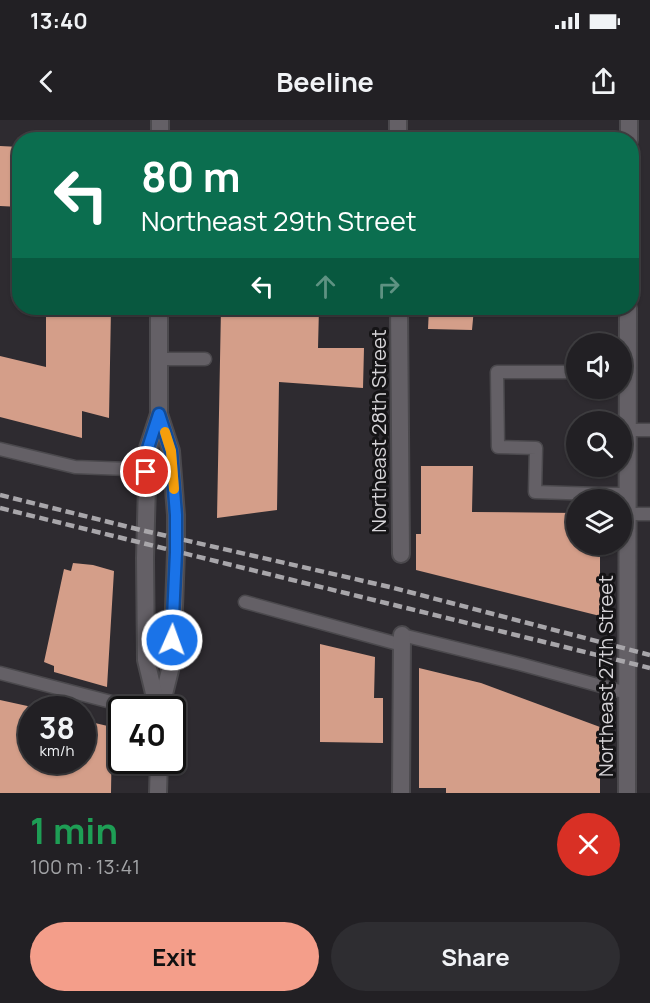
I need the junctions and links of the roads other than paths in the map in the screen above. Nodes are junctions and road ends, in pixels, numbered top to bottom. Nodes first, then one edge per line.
1 (159, 315) edge
2 (399, 315) edge
3 (628, 315) edge
4 (159, 359) junction
5 (205, 359) dead end
6 (566, 372) edge
7 (627, 411) edge
8 (159, 414) junction
9 (632, 430) edge
10 (650, 430) edge
11 (0, 449) edge
12 (146, 472) junction
13 (566, 493) edge
14 (632, 514) edge
15 (650, 514) edge
16 (401, 555) dead end
17 (627, 555) edge
18 (245, 602) dead end
19 (402, 640) junction
20 (0, 673) edge
21 (627, 693) junction
22 (155, 696) edge
23 (163, 696) edge
24 (108, 701) edge
25 (159, 774) edge
26 (158, 793) edge
27 (401, 793) edge
28 (627, 793) edge

1 - 4 street
2 - 16 street, Northeast 28th Street
3 - 7 street, Northeast 27th Street
4 - 5 lane
4 - 8 street
6 - 13 lane
8 - 12 street
8 - 23 street
9 - 10 lane
11 - 12 lane
12 - 22 street
14 - 15 lane
17 - 21 street, Northeast 27th Street
18 - 19 lane
19 - 21 lane
19 - 27 street
20 - 24 lane
21 - 28 street, Northeast 27th Street
25 - 26 street

